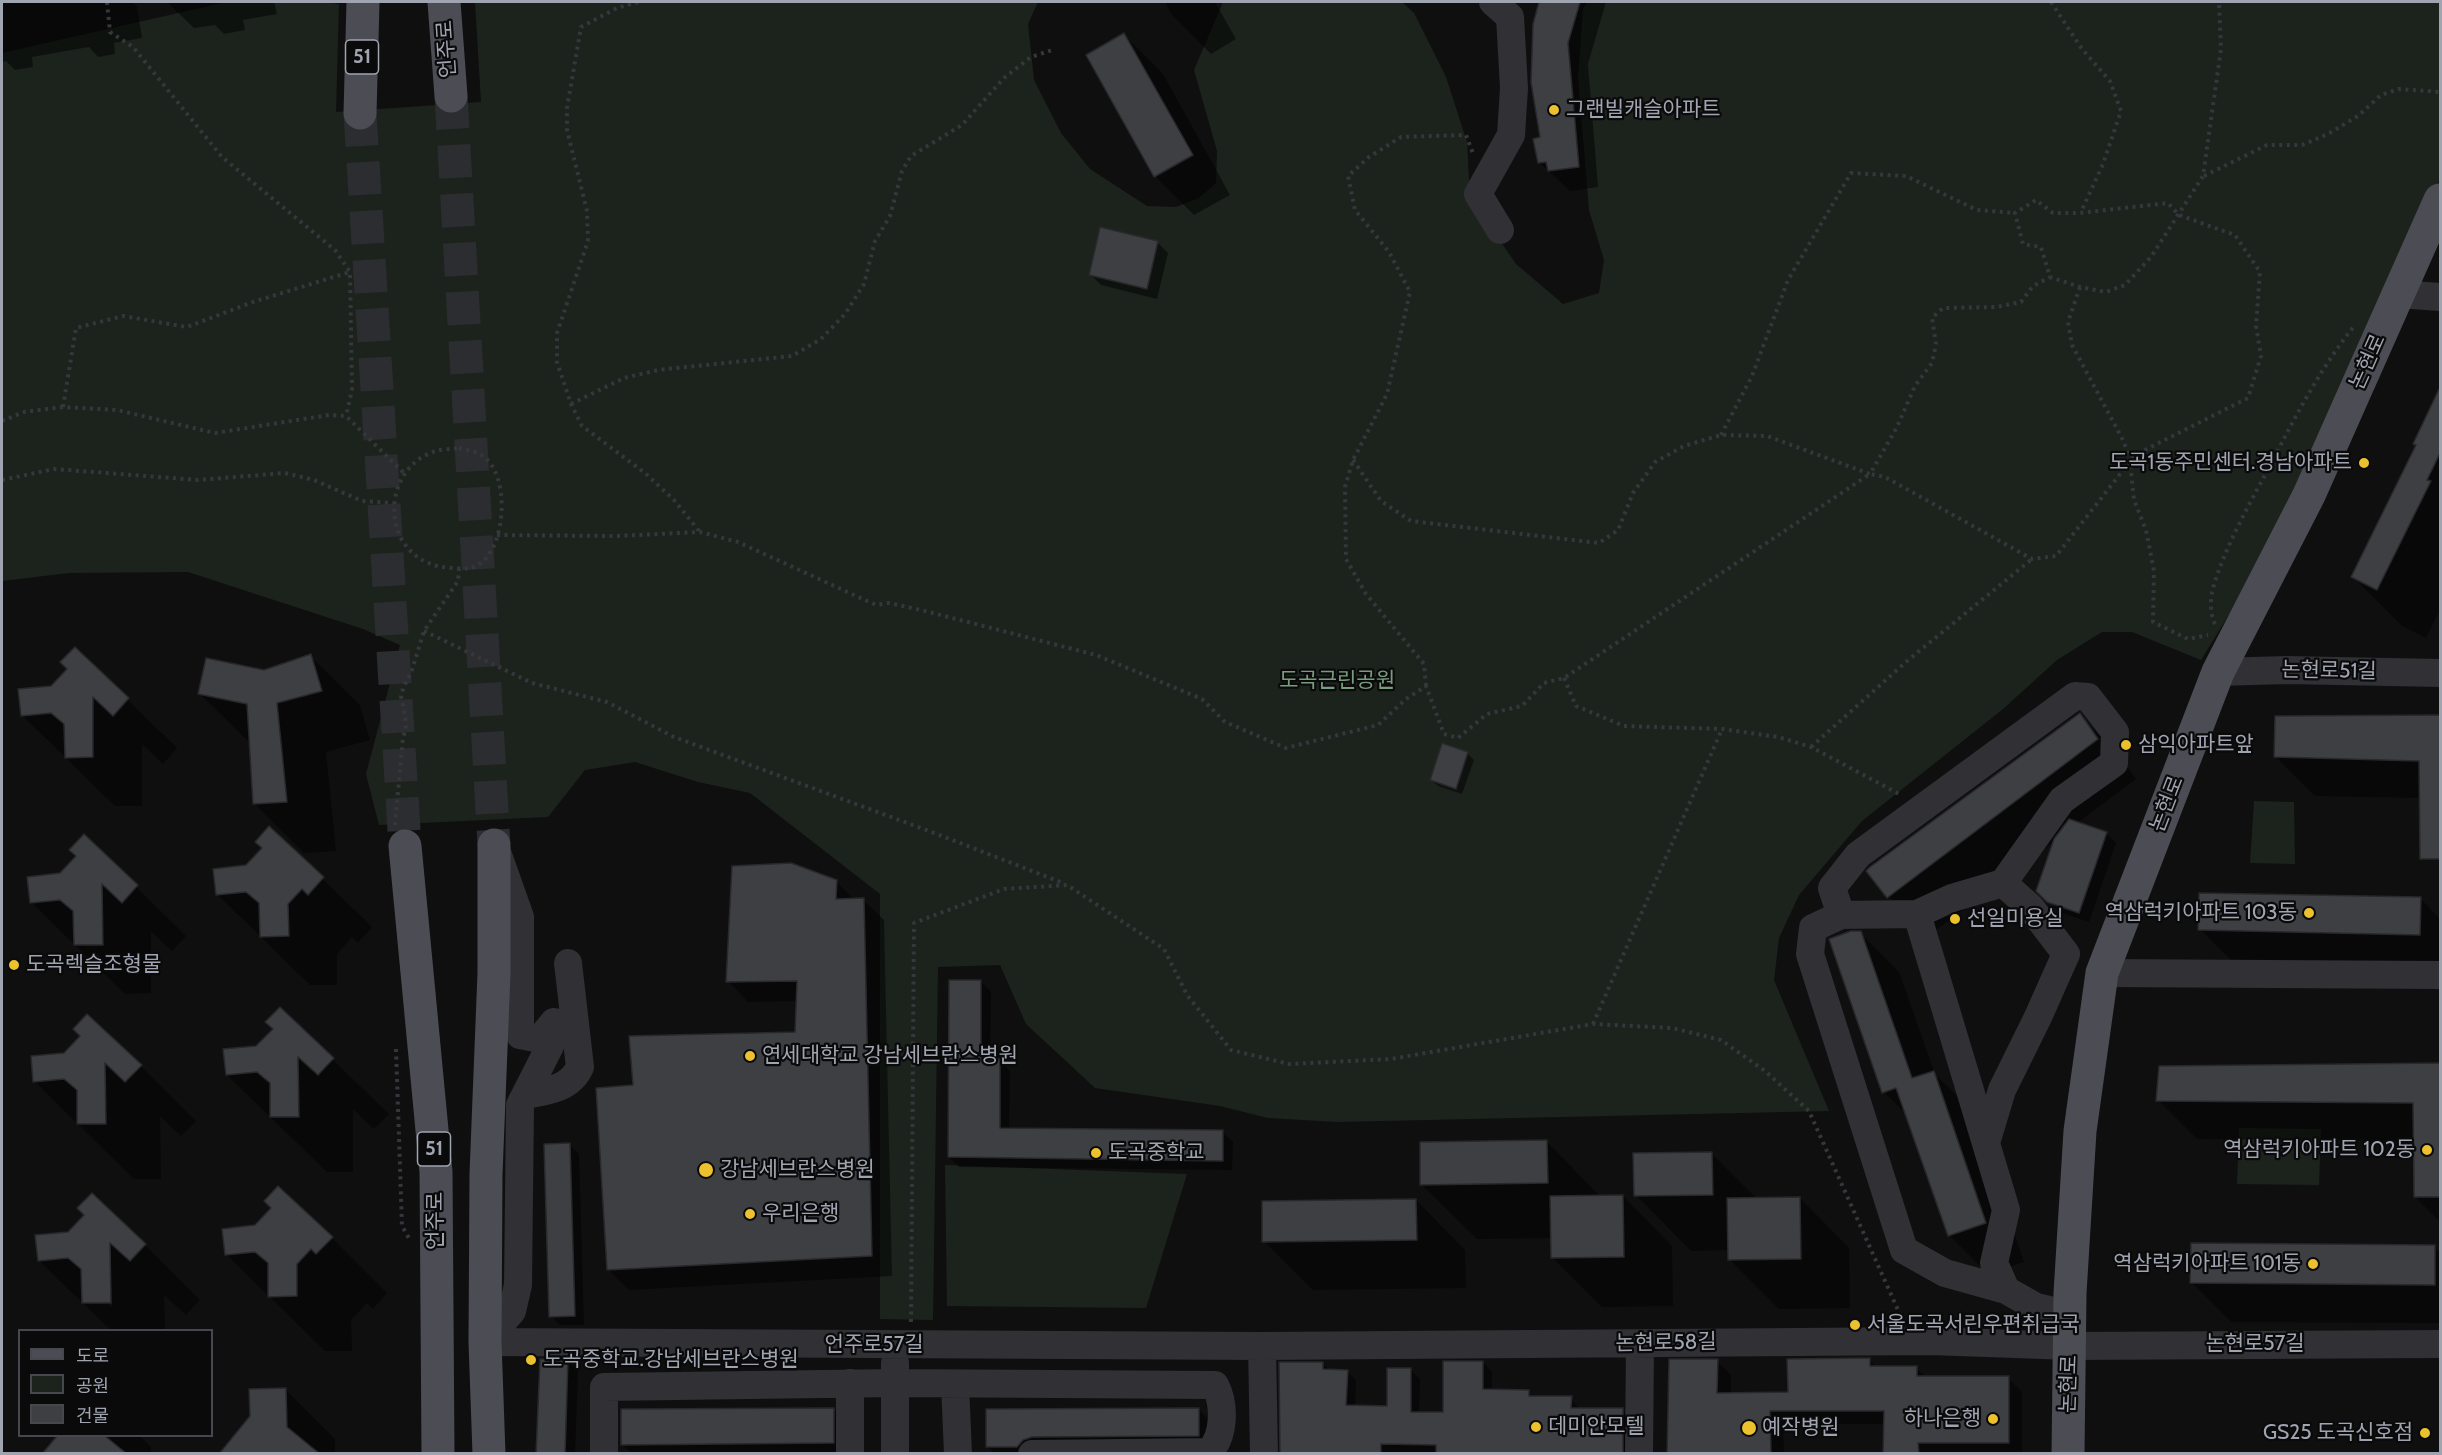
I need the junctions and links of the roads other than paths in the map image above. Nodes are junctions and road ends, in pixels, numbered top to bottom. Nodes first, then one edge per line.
1 (363, 2) edge
2 (444, 2) edge
3 (1509, 7) edge
4 (451, 96) tunnel mouth
5 (360, 113) tunnel mouth
6 (2440, 200) edge
7 (1500, 230) dead end
8 (2398, 294) junction
9 (2440, 297) edge
10 (2223, 650) junction
11 (2440, 673) edge
12 (494, 845) joint
13 (405, 846) tunnel mouth
14 (2003, 883) junction
15 (1917, 914) junction
16 (1841, 915) junction
17 (568, 963) dead end
18 (2102, 973) junction
19 (2440, 975) edge
20 (523, 1100) junction
21 (1986, 1143) junction
22 (2006, 1290) junction
23 (2070, 1330) junction
24 (486, 1342) junction
25 (1640, 1344) junction
26 (2440, 1344) edge
27 (896, 1345) junction
28 (1262, 1346) junction
29 (850, 1383) junction
30 (895, 1383) junction
31 (955, 1384) junction
32 (438, 1454) edge
33 (489, 1454) edge
34 (604, 1454) edge
35 (850, 1454) edge
36 (896, 1454) edge
37 (958, 1454) edge
38 (1032, 1454) edge
39 (1264, 1454) edge
40 (1639, 1454) edge
41 (2068, 1454) edge

1 - 5 main road, 51
2 - 4 main road, 언주로
3 - 7 street
6 - 8 main road, 논현로
8 - 9 street
8 - 10 main road, 논현로
10 - 11 street, 논현로51길
10 - 18 main road, 논현로
12 - 20 street
12 - 24 main road
13 - 32 main road, 언주로 / 51
14 - 15 street
14 - 16 street
14 - 21 street
15 - 16 street
15 - 21 street
16 - 22 street
17 - 20 street
18 - 19 street
18 - 23 main road, 논현로
20 - 24 street
21 - 22 street
22 - 23 street
23 - 25 street, 논현로58길
23 - 26 street, 논현로57길
23 - 41 main road, 논현로
24 - 27 street, 언주로57길
24 - 33 main road
25 - 28 street, 논현로58길
25 - 40 street
27 - 28 street, 언주로57길
27 - 30 street
28 - 39 street
29 - 30 street
29 - 34 street
29 - 35 street
30 - 31 street
30 - 36 street
31 - 37 street
31 - 38 street

